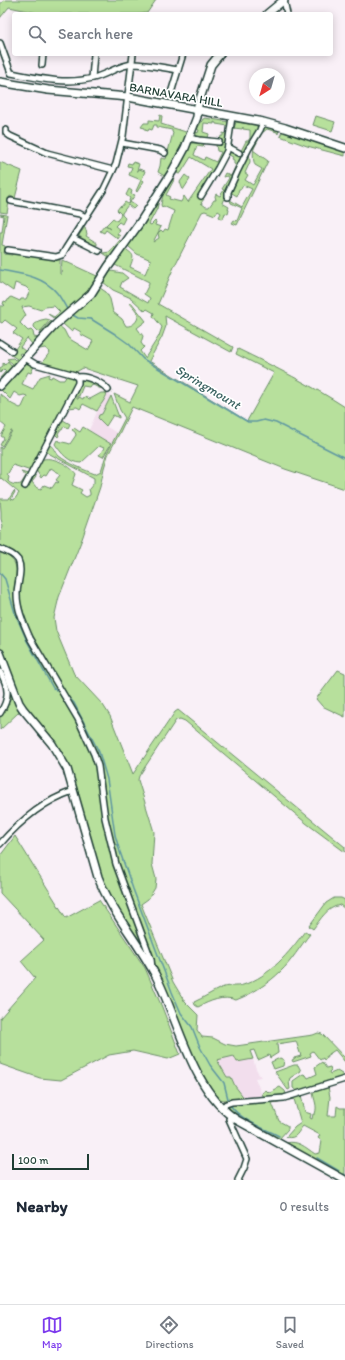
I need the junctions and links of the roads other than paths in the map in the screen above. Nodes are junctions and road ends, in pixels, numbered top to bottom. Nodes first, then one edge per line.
1 (284, 0) edge
2 (269, 12) edge
3 (287, 12) edge
4 (0, 42) edge
5 (43, 56) edge
6 (94, 56) edge
7 (133, 56) edge
8 (182, 56) edge
9 (218, 56) edge
10 (132, 64) junction
11 (42, 65) dead end
12 (178, 70) junction
13 (92, 78) junction
14 (0, 82) edge
15 (171, 93) dead end
16 (128, 97) junction
17 (198, 110) junction
18 (232, 117) junction
19 (263, 122) junction
20 (6, 130) dead end
21 (189, 138) junction
22 (122, 142) junction
23 (219, 142) dead end
24 (228, 147) junction
25 (345, 148) edge
26 (239, 152) dead end
27 (165, 153) dead end
28 (47, 154) junction
29 (45, 160) dead end
30 (113, 170) junction
31 (201, 196) dead end
32 (228, 197) dead end
33 (11, 200) dead end
34 (86, 217) junction
35 (73, 238) junction
36 (8, 250) dead end
37 (99, 251) dead end
38 (0, 343) edge
39 (12, 351) dead end
40 (25, 358) junction
41 (78, 377) junction
42 (0, 385) edge
43 (108, 390) dead end
44 (25, 486) dead end
45 (0, 549) edge
46 (0, 653) edge
47 (0, 672) edge
48 (0, 713) edge
49 (73, 791) junction
50 (0, 844) edge
51 (151, 968) junction
52 (345, 1079) edge
53 (222, 1108) junction
54 (231, 1116) junction
55 (238, 1180) edge
56 (345, 1180) edge

1 - 2 street
1 - 3 street
4 - 13 street
5 - 11 street
6 - 13 street
7 - 10 street
8 - 12 street
9 - 17 street
10 - 12 street
10 - 13 street
10 - 16 street
12 - 15 street
14 - 16 street, BARNAVARA HILL
16 - 17 street, BARNAVARA HILL
16 - 22 street
17 - 18 street, BARNAVARA HILL
17 - 21 street
18 - 19 street, BARNAVARA HILL
18 - 24 street
19 - 25 street, BARNAVARA HILL
19 - 32 street
20 - 28 street
21 - 23 street
21 - 40 street
22 - 27 street
22 - 30 street
24 - 26 street
24 - 31 street
28 - 29 street
28 - 30 street
30 - 34 street
33 - 34 street
34 - 35 street
35 - 36 street
35 - 37 street
38 - 39 street
40 - 41 street
40 - 42 street
41 - 43 street
41 - 44 street
45 - 51 street
46 - 49 street
47 - 48 street
49 - 50 street
49 - 51 street
51 - 53 street
52 - 53 street
53 - 54 street
54 - 55 street
54 - 56 street

